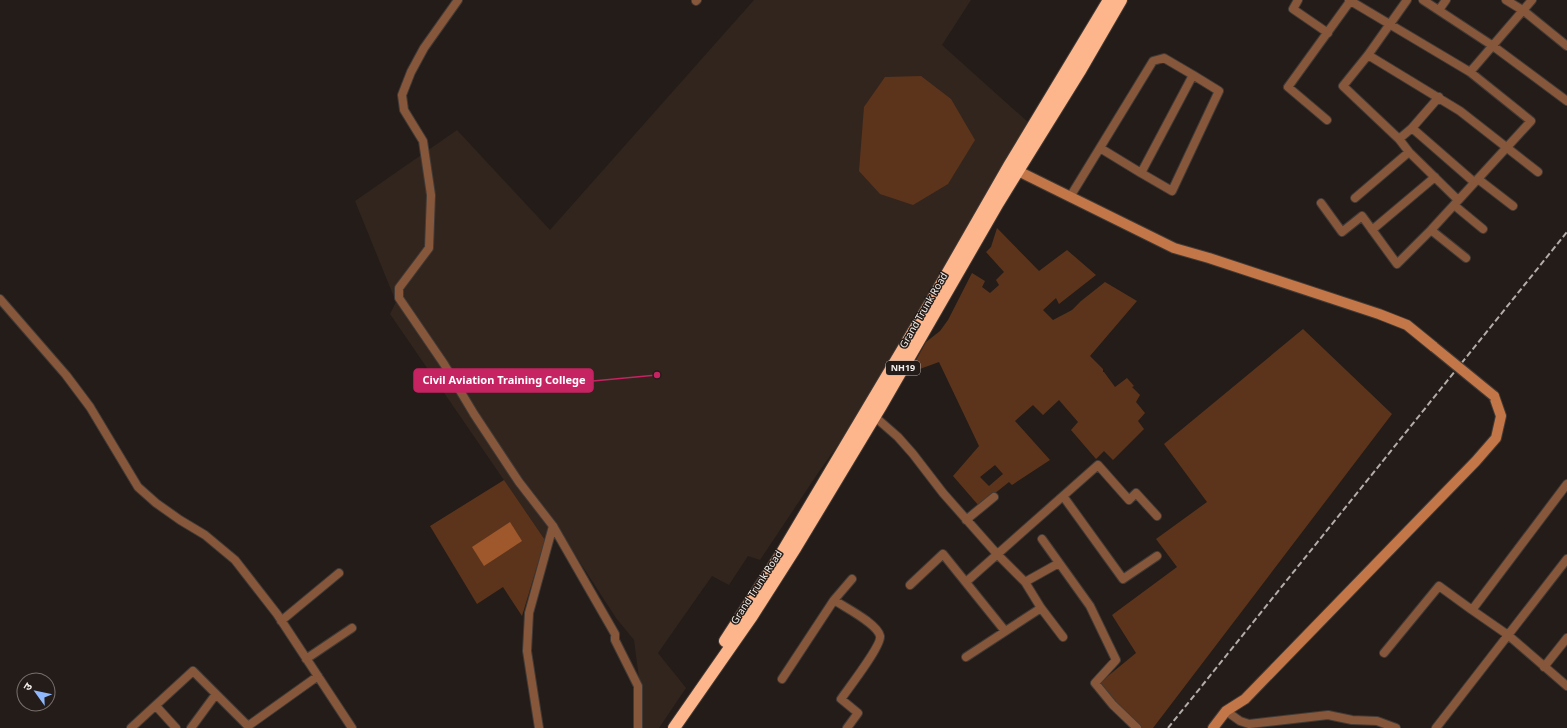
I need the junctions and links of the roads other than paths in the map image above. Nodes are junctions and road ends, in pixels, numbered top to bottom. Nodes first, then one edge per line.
1 (458, 0) edge
2 (1110, 0) edge
3 (1121, 0) edge
4 (1298, 0) edge
5 (1350, 0) edge
6 (1407, 0) edge
7 (1423, 0) edge
8 (1446, 0) edge
9 (1506, 0) edge
10 (1532, 0) edge
11 (1439, 10) junction
12 (1524, 11) junction
13 (1389, 24) junction
14 (1328, 33) junction
15 (1493, 46) junction
16 (1567, 46) edge
17 (1368, 55) junction
18 (1470, 72) junction
19 (1194, 75) junction
20 (1439, 97) junction
21 (1567, 101) edge
22 (1328, 120) dead end
23 (1412, 128) junction
24 (1399, 139) junction
25 (1100, 148) junction
26 (1507, 148) junction
27 (1409, 152) junction
28 (1013, 168) junction
29 (1538, 172) dead end
30 (1141, 173) junction
31 (1435, 177) junction
32 (1476, 181) junction
33 (1070, 197) junction
34 (1355, 198) dead end
35 (1456, 202) junction
36 (1322, 203) dead end
37 (1513, 206) dead end
38 (1483, 229) dead end
39 (1372, 230) junction
40 (1431, 230) junction
41 (1466, 258) dead end
42 (0, 299) edge
43 (874, 416) junction
44 (1567, 484) edge
45 (1063, 496) junction
46 (994, 497) dead end
47 (1157, 516) dead end
48 (966, 520) junction
49 (554, 526) junction
50 (1042, 539) dead end
51 (997, 554) junction
52 (1157, 556) dead end
53 (1567, 559) edge
54 (1059, 563) junction
55 (339, 573) dead end
56 (852, 579) dead end
57 (966, 582) junction
58 (1025, 582) junction
59 (910, 585) dead end
60 (834, 600) junction
61 (1041, 608) junction
62 (1472, 610) junction
63 (282, 621) junction
64 (352, 628) dead end
65 (1005, 631) junction
66 (1508, 634) junction
67 (1063, 637) dead end
68 (1567, 638) edge
69 (1384, 653) dead end
70 (966, 657) dead end
71 (306, 660) junction
72 (1544, 667) junction
73 (318, 676) junction
74 (782, 679) dead end
75 (1567, 686) edge
76 (216, 694) junction
77 (156, 706) junction
78 (1226, 711) junction
79 (678, 726) edge
80 (246, 727) edge
81 (132, 728) edge
82 (176, 728) edge
83 (191, 728) edge
84 (352, 728) edge
85 (539, 728) edge
86 (638, 728) edge
87 (665, 728) edge
88 (846, 728) edge
89 (1137, 728) edge
90 (1213, 728) edge
91 (1393, 728) edge
92 (1436, 728) edge

1 - 49 street
2 - 28 highway, Grand Trunk Road / NH19
3 - 28 highway, Grand Trunk Road / NH19
4 - 14 street
5 - 13 street
5 - 14 street
6 - 13 street
7 - 11 street
8 - 11 street
9 - 12 street
10 - 12 street
11 - 15 street
12 - 15 street
12 - 16 street
13 - 17 street
13 - 18 street
14 - 22 street
15 - 18 street
15 - 21 street
17 - 20 street
17 - 24 street
18 - 26 street
19 - 25 street
19 - 30 street
19 - 30 street
20 - 23 street
20 - 26 street
23 - 24 street
23 - 32 street
24 - 27 street
25 - 30 street
25 - 33 street
26 - 29 street
26 - 32 street
27 - 31 street
27 - 34 street
28 - 33 main road
28 - 43 highway, Grand Trunk Road / NH19
28 - 87 highway, Grand Trunk Road / NH19
31 - 35 street
31 - 39 street
32 - 35 street
32 - 37 street
33 - 78 main road, bridge
35 - 38 street
35 - 40 street
36 - 39 street
39 - 40 street
40 - 41 street
42 - 63 street
43 - 48 street
43 - 79 highway, Grand Trunk Road / NH19
44 - 62 street
45 - 47 street
45 - 51 street
45 - 52 street
46 - 48 street
48 - 51 street
49 - 85 street
49 - 86 street
50 - 54 street
51 - 57 street
51 - 58 street
53 - 66 street
54 - 58 street
54 - 89 street
55 - 63 street
56 - 60 street
57 - 59 street
57 - 65 street
58 - 61 street
60 - 74 street
60 - 88 street
61 - 65 street
61 - 67 street
62 - 66 street
62 - 69 street
63 - 71 street
64 - 71 street
65 - 70 street
66 - 72 street
66 - 92 street
68 - 72 street
71 - 73 street
72 - 75 street
73 - 80 street
73 - 84 street
76 - 77 street
76 - 80 street
76 - 83 street
77 - 81 street
77 - 82 street
78 - 90 main road
78 - 91 street

